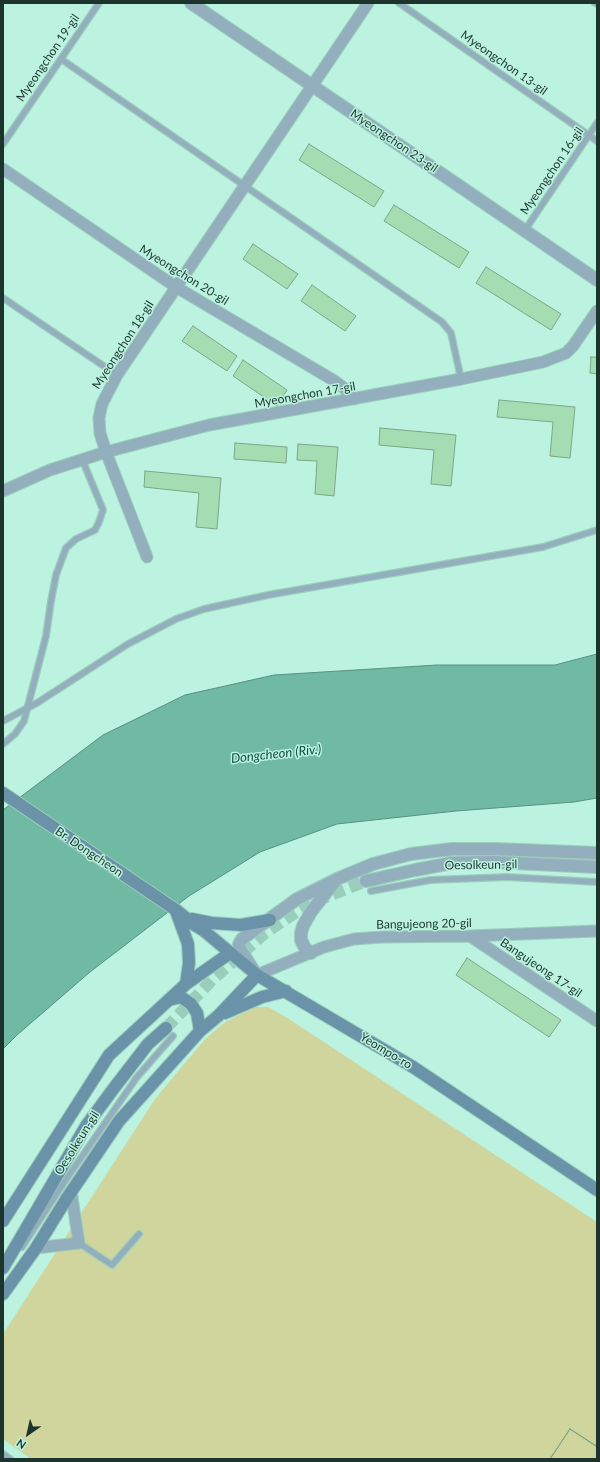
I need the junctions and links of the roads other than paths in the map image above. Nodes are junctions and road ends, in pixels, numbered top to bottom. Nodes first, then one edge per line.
1 (99, 3) edge
2 (191, 3) edge
3 (368, 3) edge
4 (399, 3) edge
5 (60, 59) junction
6 (312, 85) junction
7 (597, 123) edge
8 (589, 135) junction
9 (597, 141) edge
10 (3, 144) edge
11 (3, 169) edge
12 (244, 186) junction
13 (525, 230) junction
14 (597, 280) edge
15 (176, 287) junction
16 (3, 298) edge
17 (597, 311) edge
18 (117, 375) junction
19 (461, 379) junction
20 (354, 399) junction
21 (106, 452) junction
22 (82, 459) junction
23 (3, 491) edge
24 (597, 530) edge
25 (146, 557) dead end
26 (27, 709) junction
27 (3, 722) edge
28 (3, 744) edge
29 (3, 793) edge
30 (597, 853) edge
31 (597, 867) edge
32 (337, 879) junction
33 (597, 882) edge
34 (368, 886) joint
35 (180, 914) junction
36 (270, 920) junction
37 (597, 931) edge
38 (470, 936) junction
39 (230, 953) junction
40 (311, 953) junction
41 (257, 974) junction
42 (186, 984) junction
43 (286, 991) junction
44 (169, 1000) junction
45 (218, 1016) junction
46 (597, 1021) edge
47 (200, 1031) junction
48 (169, 1032) joint
49 (597, 1190) edge
50 (72, 1192) junction
51 (3, 1221) edge
52 (139, 1234) dead end
53 (79, 1243) junction
54 (36, 1248) junction
55 (3, 1268) edge
56 (3, 1276) edge
57 (3, 1294) edge
58 (3, 1454) edge
59 (10, 1459) edge

1 - 5 lane, Myeongchon 19-gil
2 - 6 street, Myeongchon 23-gil
3 - 6 street, Myeongchon 18-gil
4 - 8 lane, Myeongchon 13-gil
5 - 10 lane, Myeongchon 19-gil
5 - 12 lane
6 - 12 street, Myeongchon 18-gil
6 - 13 street, Myeongchon 23-gil
7 - 8 lane, Myeongchon 16-gil
8 - 9 lane, Myeongchon 13-gil
8 - 13 lane, Myeongchon 16-gil
11 - 15 street, Myeongchon 20-gil
12 - 15 street, Myeongchon 18-gil
12 - 19 lane
13 - 14 street, Myeongchon 23-gil
15 - 18 street, Myeongchon 18-gil
15 - 20 street, Myeongchon 20-gil
16 - 18 lane
17 - 19 street, Myeongchon 17-gil
18 - 21 street, Myeongchon 18-gil
19 - 20 street, Myeongchon 17-gil
20 - 21 street, Myeongchon 17-gil
21 - 22 street, Myeongchon 17-gil
21 - 25 street, Myeongchon 18-gil
22 - 23 street, Myeongchon 17-gil
22 - 26 lane
24 - 26 lane
26 - 27 lane
26 - 28 lane
29 - 35 main road, Br. Dongcheon
30 - 32 street
31 - 34 street, Oesolkeun-gil
32 - 36 street
32 - 40 street
33 - 34 lane
35 - 36 main road
35 - 39 main road, Yeompo-ro
35 - 42 main road
36 - 41 street
37 - 38 street, Bangujeong 20-gil
38 - 40 street, Bangujeong 20-gil
38 - 46 street, Bangujeong 17-gil
39 - 41 main road, Yeompo-ro
39 - 42 main road
40 - 41 street, Bangujeong 20-gil
41 - 43 main road, Yeompo-ro
41 - 45 main road
42 - 44 main road
43 - 45 main road
43 - 49 main road, Yeompo-ro
44 - 47 main road
44 - 51 main road
45 - 47 main road
47 - 50 main road
48 - 55 main road, Oesolkeun-gil
48 - 56 lane
50 - 53 street
50 - 54 main road
52 - 53 lane
53 - 54 street
54 - 57 main road
58 - 59 lane

